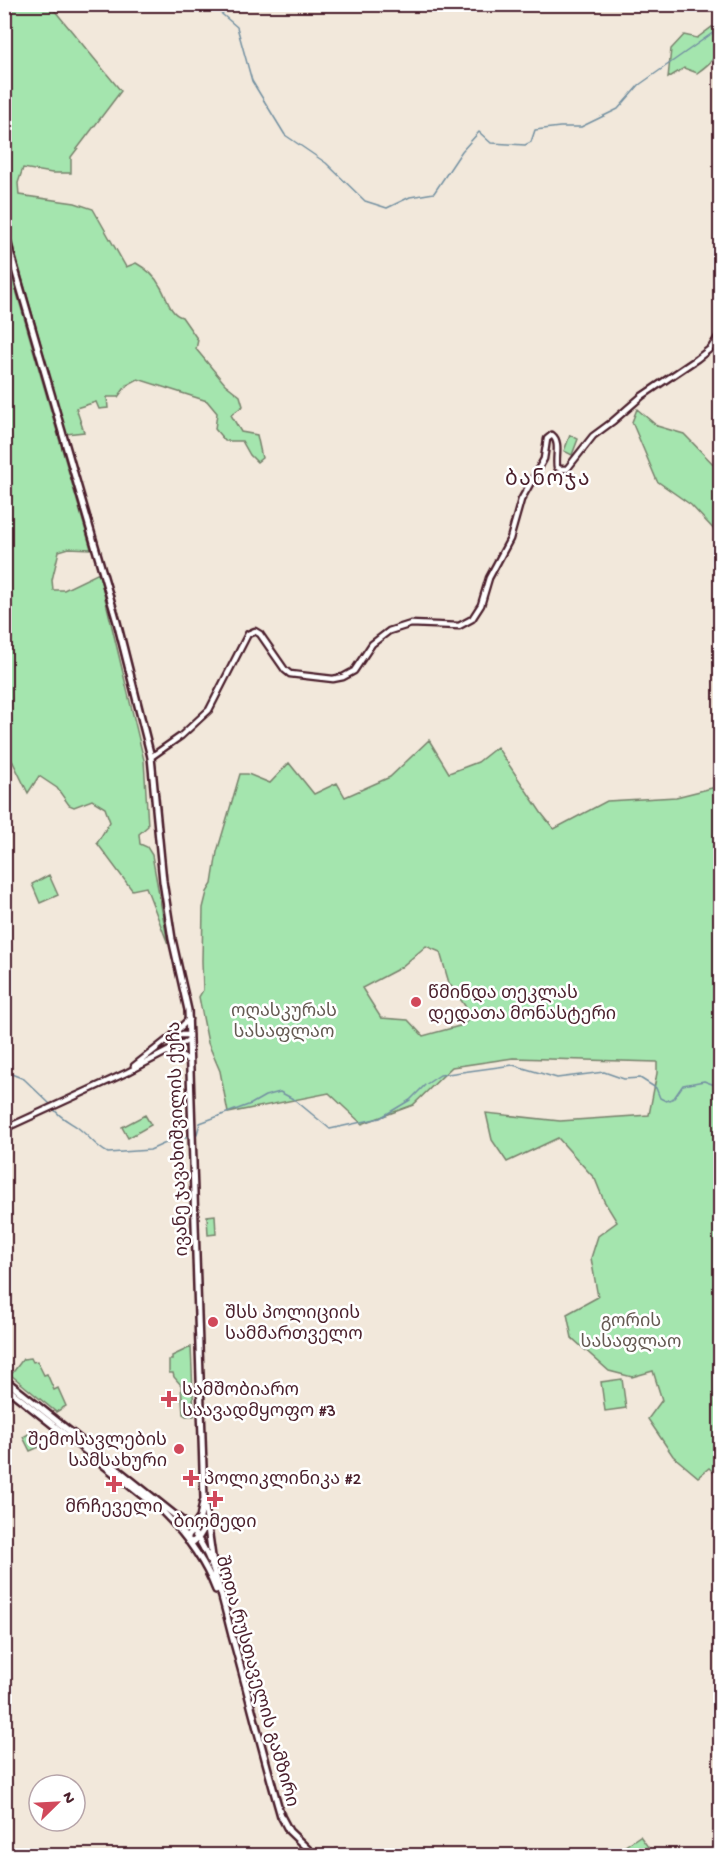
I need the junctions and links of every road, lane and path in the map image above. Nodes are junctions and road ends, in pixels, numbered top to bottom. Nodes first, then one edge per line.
1 (4, 231) edge
2 (720, 334) edge
3 (151, 757) junction
4 (189, 1019) junction
5 (179, 1035) junction
6 (172, 1036) junction
7 (189, 1038) junction
8 (178, 1046) junction
9 (167, 1052) junction
10 (189, 1061) junction
11 (128, 1072) junction
12 (4, 1129) edge
13 (4, 1379) edge
14 (4, 1386) edge
15 (204, 1499) junction
16 (207, 1522) junction
17 (192, 1531) junction
18 (197, 1539) junction
19 (188, 1541) junction
20 (215, 1578) junction
21 (313, 1856) edge

1 - 3 main road, ივანე ჯავახიშვილის ქუჩა
2 - 3 street
3 - 4 main road, ივანე ჯავახიშვილის ქუჩა
4 - 6 street
4 - 7 main road, ივანე ჯავახიშვილის ქუჩა
5 - 6 street
5 - 7 street
5 - 8 street
6 - 8 street
6 - 11 street
7 - 8 street
7 - 10 main road, ივანე ჯავახიშვილის ქუჩა
8 - 9 street
9 - 10 street
9 - 11 street
10 - 15 main road, ივანე ჯავახიშვილის ქუჩა
11 - 12 street
13 - 17 main road, შოთა რუსთაველის გამზირი
14 - 19 main road, შოთა რუსთაველის გამზირი
15 - 16 main road, ივანე ჯავახიშვილის ქუჩა
15 - 17 main road
16 - 18 main road
16 - 20 main road, ივანე ჯავახიშვილის ქუჩა
17 - 18 main road, შოთა რუსთაველის გამზირი
17 - 19 main road
18 - 19 main road
18 - 20 main road, შოთა რუსთაველის გამზირი
19 - 21 main road, შოთა რუსთაველის გამზირი
20 - 21 main road, შოთა რუსთაველის გამზირი

